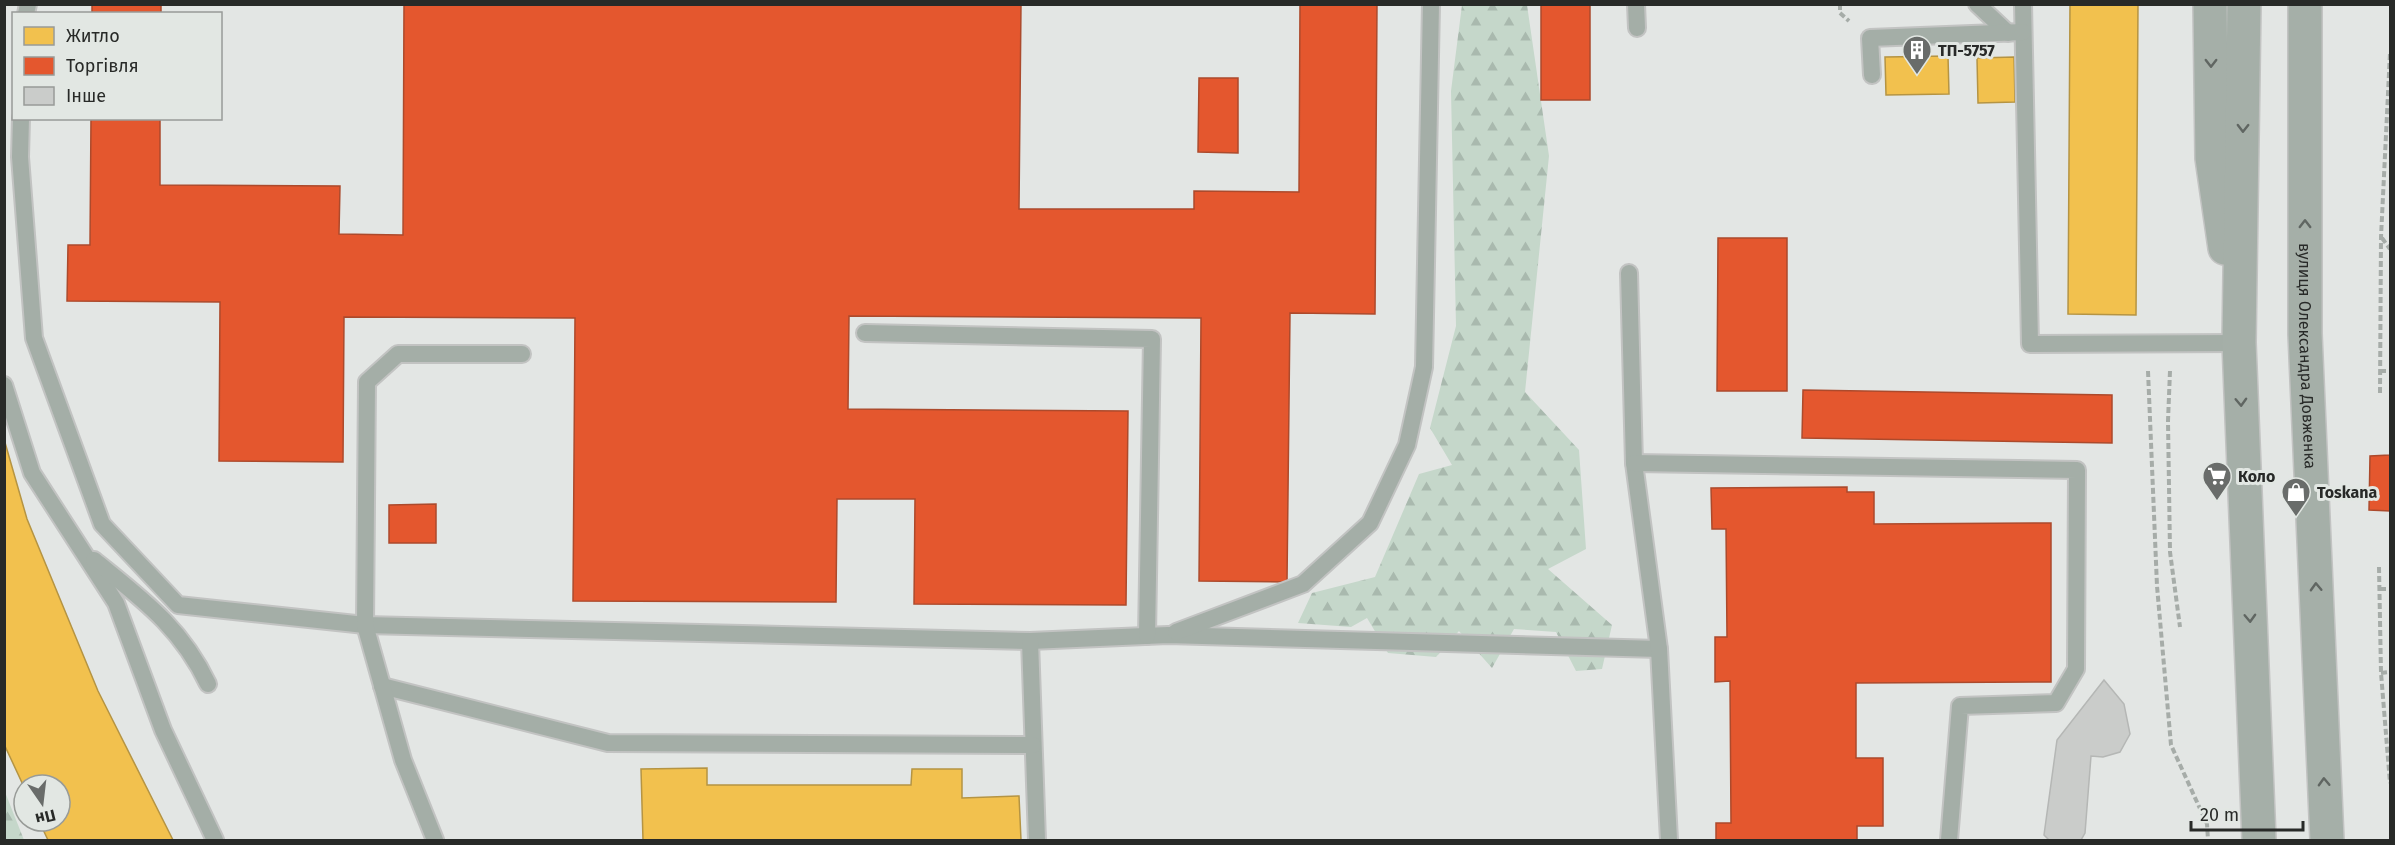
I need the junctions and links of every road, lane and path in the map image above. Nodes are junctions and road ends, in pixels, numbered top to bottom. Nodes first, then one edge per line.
1 (1431, 4) edge
2 (1636, 4) edge
3 (1977, 4) edge
4 (2023, 4) edge
5 (2210, 4) edge
6 (2305, 10) edge
7 (2244, 16) edge
8 (1637, 27) dead end
9 (2015, 33) junction
10 (2391, 53) edge
11 (1872, 75) dead end
12 (21, 120) edge
13 (2381, 237) junction
14 (2391, 249) edge
15 (1629, 273) dead end
16 (865, 333) dead end
17 (2149, 343) junction
18 (2239, 343) junction
19 (522, 354) dead end
20 (2170, 364) dead end
21 (2380, 371) junction
22 (2391, 371) edge
23 (4, 385) edge
24 (2380, 393) dead end
25 (1634, 463) junction
26 (79, 548) junction
27 (2379, 567) dead end
28 (2391, 589) edge
29 (2380, 590) junction
30 (364, 625) junction
31 (2180, 627) dead end
32 (1168, 635) junction
33 (1147, 636) junction
34 (1030, 641) junction
35 (1659, 649) junction
36 (2391, 672) edge
37 (2380, 673) junction
38 (208, 684) dead end
39 (382, 686) junction
40 (1033, 745) junction
41 (2391, 783) edge
42 (215, 840) edge
43 (435, 840) edge
44 (1037, 840) edge
45 (1670, 840) edge
46 (1949, 840) edge
47 (2208, 840) edge
48 (2259, 840) edge
49 (2327, 840) edge

1 - 32 lane
2 - 8 lane
3 - 9 lane
4 - 9 lane
5 -> 18 main road
49 -> 6 main road, вулиця Олександра Довженка
7 -> 18 main road
9 - 11 lane
9 - 17 lane
10 - 13 path
12 - 30 lane
13 - 14 path
13 - 21 path
15 - 25 lane
16 - 33 lane
17 - 18 lane
17 - 47 path
18 -> 48 main road
19 - 30 lane
20 - 31 path
21 - 22 path
21 - 24 path
23 - 26 lane
25 - 35 lane
25 - 46 lane
26 - 38 lane
26 - 42 lane
27 - 29 path
28 - 29 path
29 - 37 path
30 - 34 lane
30 - 39 lane
32 - 33 lane
32 - 35 lane
33 - 34 lane
34 - 40 lane
35 - 45 lane
36 - 37 path
37 - 41 path
39 - 40 lane
39 - 43 lane
40 - 44 lane

